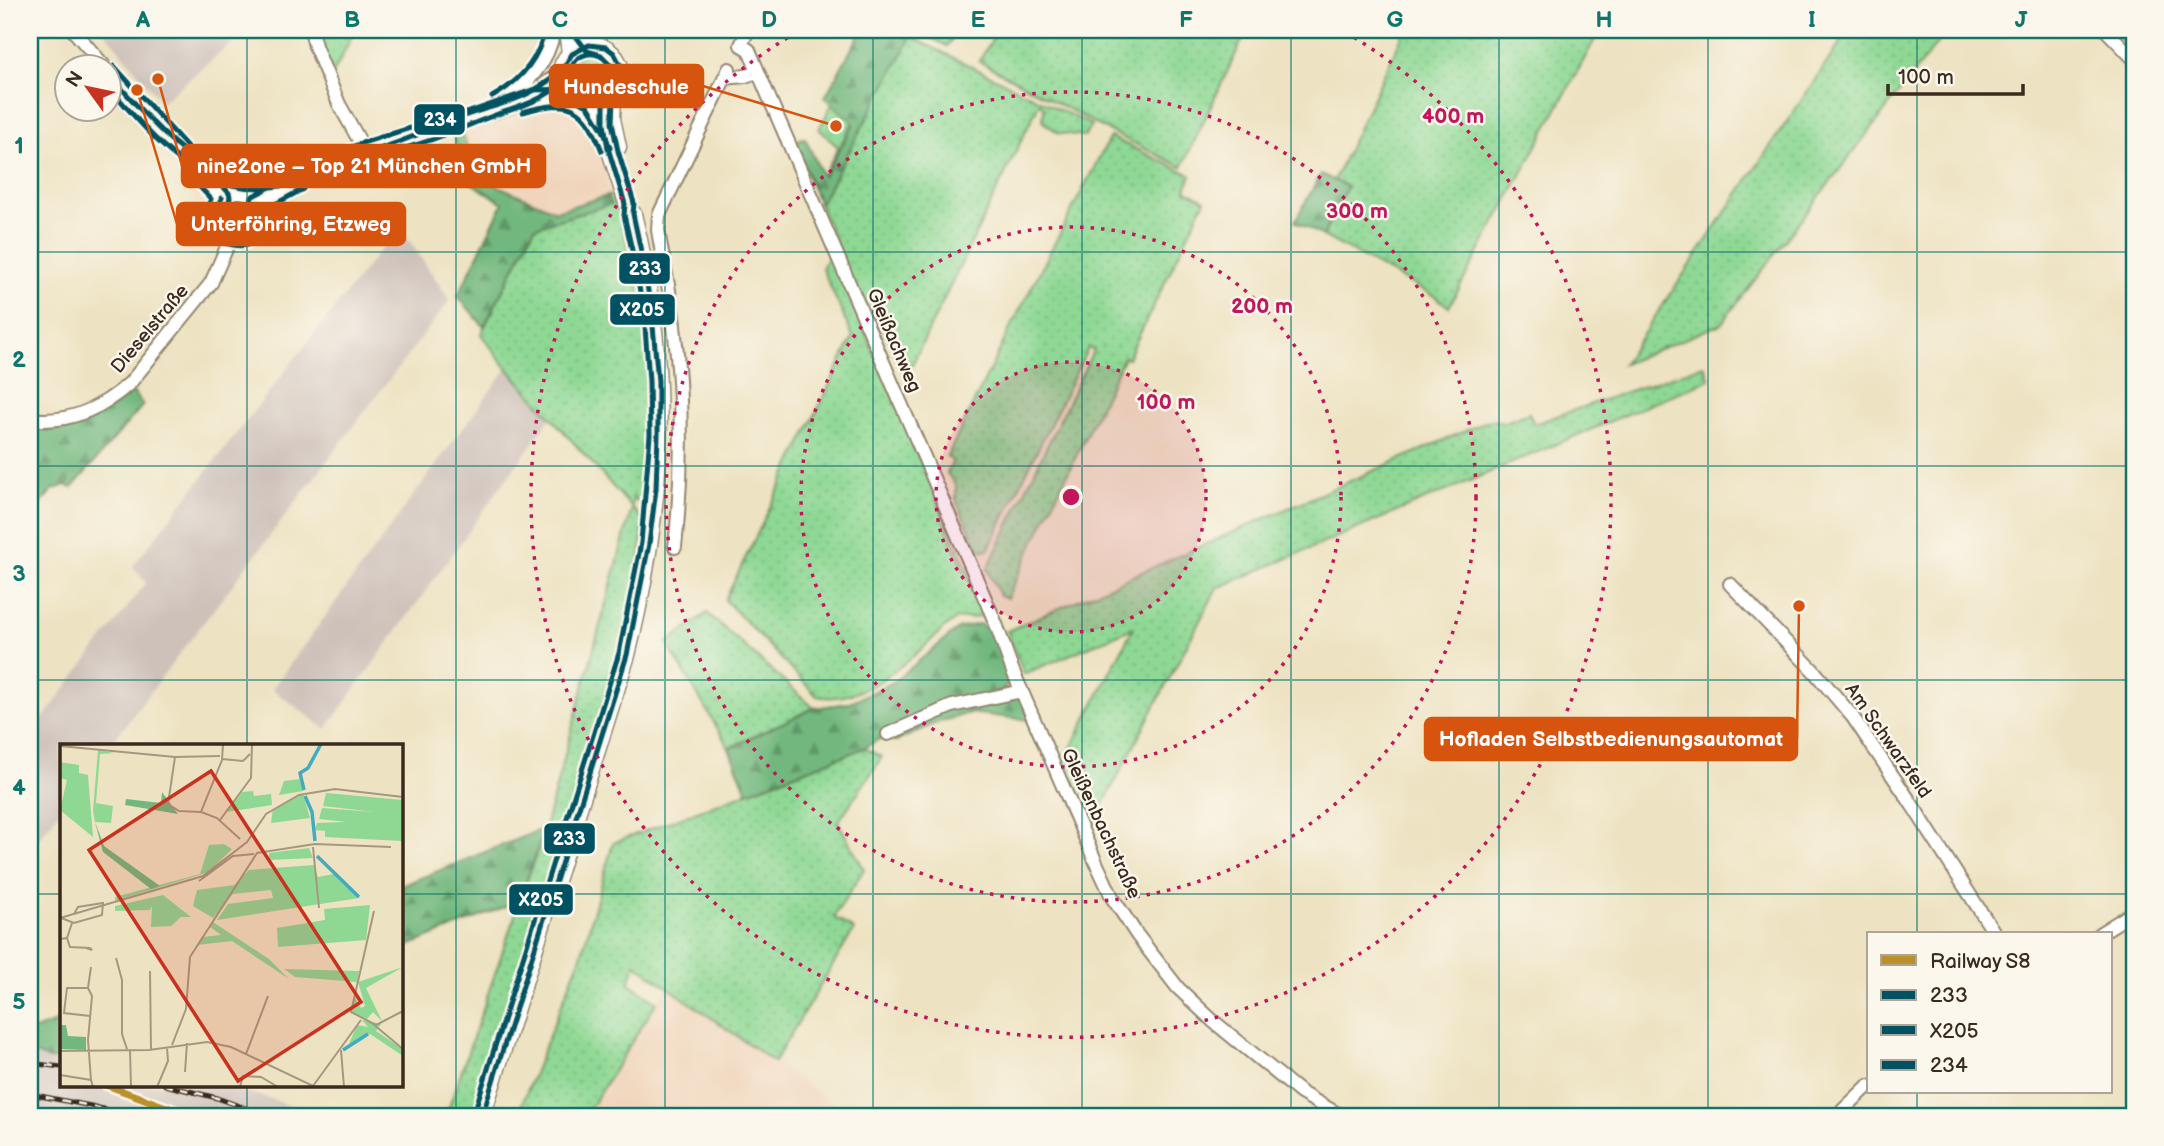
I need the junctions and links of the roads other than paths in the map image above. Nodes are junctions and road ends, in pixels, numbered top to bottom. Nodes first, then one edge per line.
1 (73, 30) edge
2 (311, 30) edge
3 (554, 30) edge
4 (567, 30) edge
5 (582, 30) edge
6 (748, 30) edge
7 (2106, 30) edge
8 (593, 44) junction
9 (92, 52) edge
10 (570, 53) junction
11 (2134, 59) edge
12 (561, 72) junction
13 (757, 72) junction
14 (122, 88) edge
15 (613, 97) junction
16 (571, 98) junction
17 (499, 104) junction
18 (588, 106) junction
19 (439, 128) junction
20 (164, 135) junction
21 (365, 151) junction
22 (337, 162) junction
23 (222, 198) junction
24 (258, 203) junction
25 (633, 214) junction
26 (231, 238) junction
27 (30, 419) edge
28 (675, 547) dead end
29 (1730, 584) dead end
30 (996, 624) joint
31 (1022, 691) junction
32 (888, 734) dead end
33 (2134, 912) edge
34 (1994, 932) edge
35 (2102, 932) edge
36 (1867, 1087) edge
37 (482, 1116) edge
38 (1341, 1116) edge
39 (1837, 1116) edge

1 - 9 street
2 - 21 street
3 - 17 street
4 - 10 main road
5 - 8 main road
6 - 13 street, Gleißachweg
7 - 11 street
8 - 10 main road
8 - 15 main road
10 - 12 main road
12 - 16 main road
12 - 17 street
13 - 28 street
13 - 30 street, Gleißachweg
14 - 20 street
15 - 18 main road
15 - 25 main road
16 - 18 main road
16 - 19 street
17 - 19 street
18 - 25 main road
19 - 21 street
20 - 22 street
20 - 23 street
21 - 22 street
22 - 24 street
23 - 24 street
23 - 26 street
24 - 26 street
25 - 37 main road
26 - 27 street, Dieselstraße
29 - 34 street, Am Schwarzfeld
30 - 31 street, Gleißenbachstraße
31 - 32 street
31 - 38 street, Gleißenbachstraße
33 - 35 street
36 - 39 street

